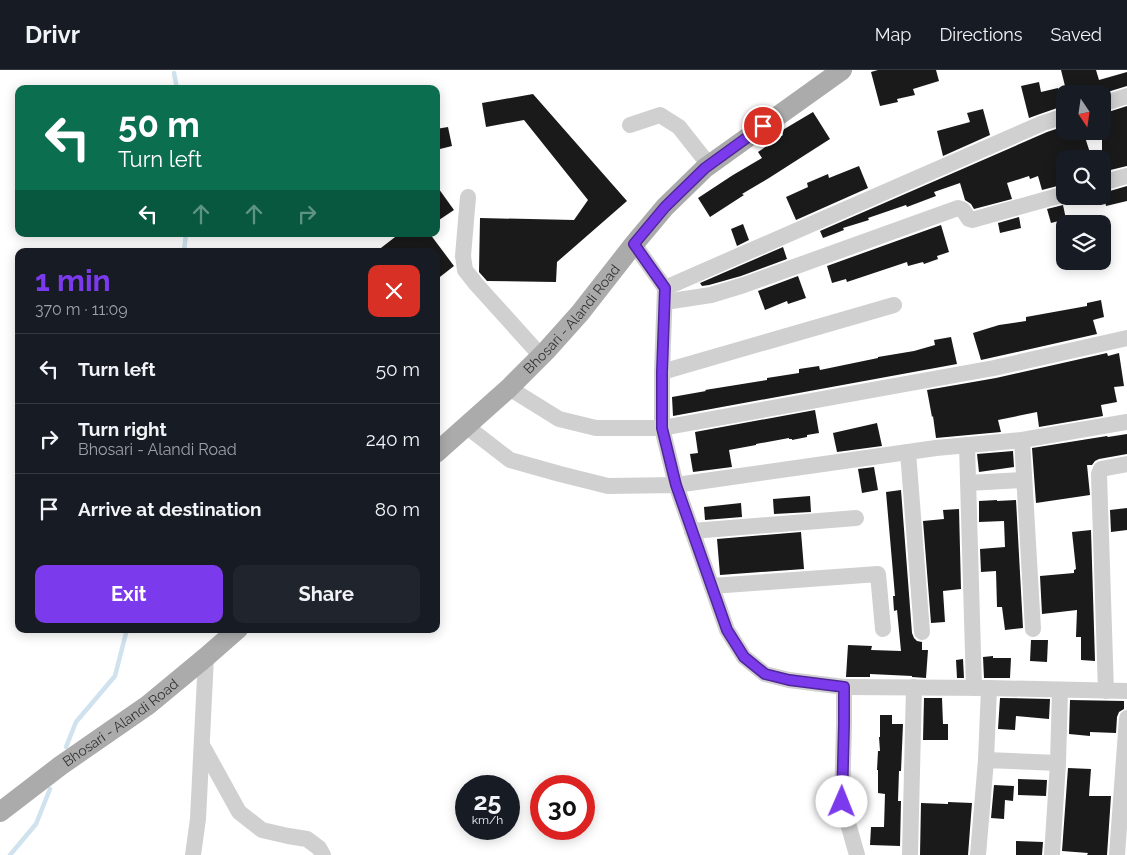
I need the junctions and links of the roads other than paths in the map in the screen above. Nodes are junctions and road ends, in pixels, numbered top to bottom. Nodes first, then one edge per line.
1 (842, 70) edge
2 (1127, 96) edge
3 (1111, 101) edge
4 (1056, 119) edge
5 (630, 125) dead end
6 (709, 165) junction
7 (1127, 176) edge
8 (1111, 180) edge
9 (468, 197) dead end
10 (1056, 197) edge
11 (634, 244) junction
12 (665, 295) junction
13 (894, 305) dead end
14 (1127, 338) edge
15 (541, 356) junction
16 (662, 372) junction
17 (509, 388) junction
18 (1127, 422) edge
19 (466, 426) junction
20 (662, 428) junction
21 (1022, 440) junction
22 (967, 445) junction
23 (440, 449) edge
24 (908, 452) junction
25 (1127, 464) edge
26 (1024, 480) junction
27 (968, 483) junction
28 (676, 485) junction
29 (856, 518) dead end
30 (692, 531) junction
31 (712, 586) junction
32 (883, 629) dead end
33 (1033, 629) dead end
34 (922, 632) dead end
35 (234, 633) edge
36 (206, 658) junction
37 (844, 687) junction
38 (914, 688) junction
39 (981, 688) junction
40 (1060, 690) junction
41 (1106, 691) junction
42 (1127, 692) edge
43 (1127, 718) edge
44 (202, 745) junction
45 (986, 760) junction
46 (1058, 763) junction
47 (1124, 797) edge
48 (0, 812) edge
49 (193, 855) edge
50 (324, 855) edge
51 (857, 855) edge
52 (910, 855) edge
53 (978, 855) edge
54 (1052, 855) edge
55 (1116, 855) edge

1 - 6 main road, Bhosari - Alandi Road
2 - 3 street
4 - 12 street
5 - 6 street
6 - 11 main road, Bhosari - Alandi Road
7 - 8 street
9 - 15 street
10 - 12 street
11 - 12 street
11 - 15 main road, Bhosari - Alandi Road
12 - 16 street
13 - 16 street
14 - 20 street
15 - 17 main road, Bhosari - Alandi Road
16 - 20 street
17 - 19 main road, Bhosari - Alandi Road
17 - 20 street
18 - 21 street
19 - 23 main road, Bhosari - Alandi Road
19 - 28 street
20 - 28 street
21 - 22 street
21 - 26 street
22 - 24 street
22 - 27 street
24 - 28 street
24 - 34 street
25 - 41 street
26 - 27 street
26 - 33 street
27 - 39 street
28 - 30 street
29 - 30 street
30 - 31 street
31 - 32 street
31 - 37 street
35 - 36 main road, Bhosari - Alandi Road
36 - 44 street
36 - 48 main road, Bhosari - Alandi Road
37 - 38 street
37 - 51 street
38 - 39 street
38 - 52 street
39 - 40 street
39 - 45 street
40 - 41 street
40 - 46 street
41 - 42 street
43 - 47 street
44 - 49 street
44 - 50 street
45 - 46 street
45 - 53 street
46 - 54 street
47 - 55 street

